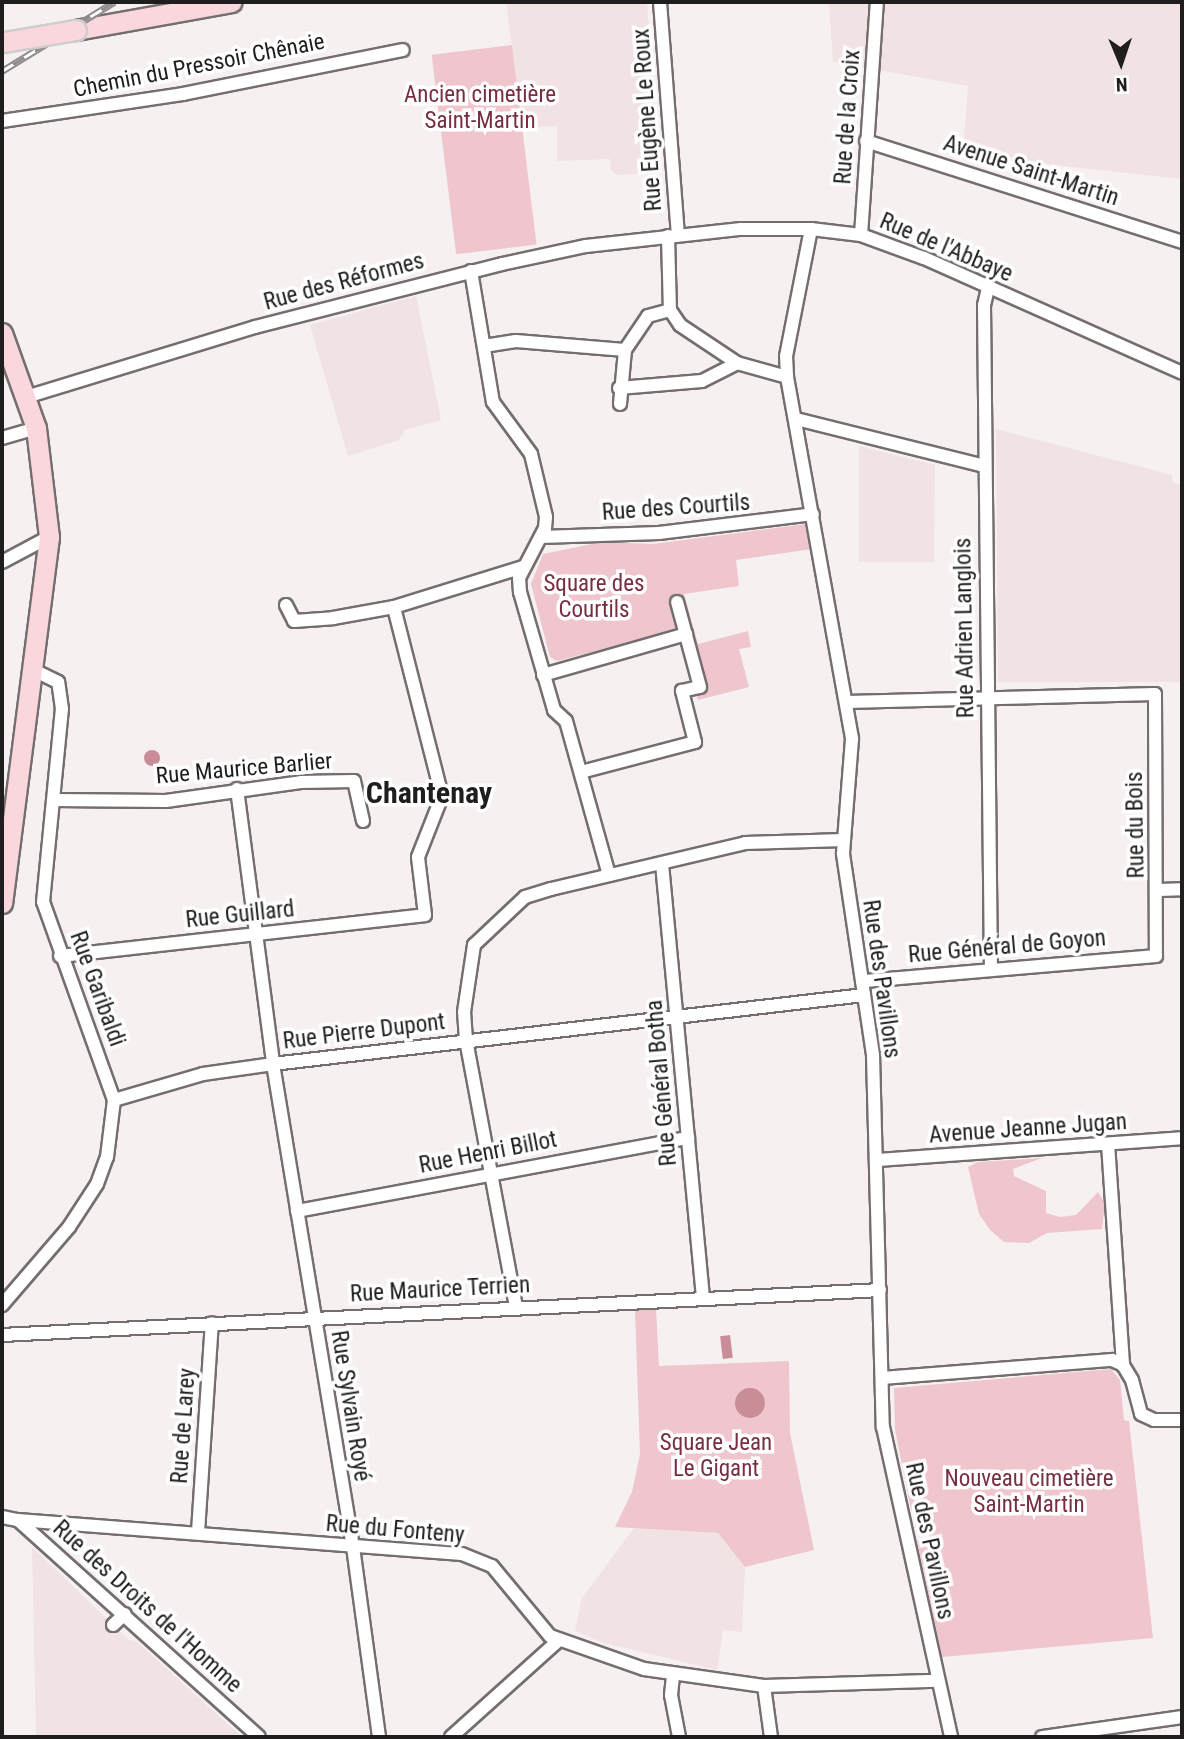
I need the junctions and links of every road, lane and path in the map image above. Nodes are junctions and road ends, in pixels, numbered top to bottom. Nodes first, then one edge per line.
1 (231, 2) edge
2 (660, 2) edge
3 (877, 2) edge
4 (3, 43) edge
5 (403, 50) dead end
6 (2, 121) edge
7 (866, 141) junction
8 (811, 229) junction
9 (861, 235) junction
10 (673, 236) junction
11 (1182, 242) edge
12 (471, 271) junction
13 (988, 288) junction
14 (670, 310) junction
15 (2, 333) edge
16 (484, 346) junction
17 (625, 350) junction
18 (737, 363) junction
19 (1182, 373) edge
20 (787, 377) junction
21 (619, 388) junction
22 (26, 397) junction
23 (621, 404) dead end
24 (796, 419) junction
25 (36, 428) junction
26 (2, 438) edge
27 (984, 466) junction
28 (813, 514) junction
29 (49, 537) junction
30 (541, 537) junction
31 (2, 562) edge
32 (523, 567) junction
33 (677, 602) dead end
34 (286, 605) dead end
35 (394, 607) junction
36 (685, 634) junction
37 (33, 670) junction
38 (543, 675) junction
39 (987, 698) junction
40 (847, 702) junction
41 (581, 772) junction
42 (237, 789) junction
43 (54, 800) junction
44 (363, 821) dead end
45 (844, 840) junction
46 (6, 842) edge
47 (662, 864) junction
48 (610, 876) junction
49 (1182, 888) edge
50 (1158, 890) junction
51 (2, 903) edge
52 (256, 935) junction
53 (60, 956) junction
54 (1156, 956) joint
55 (990, 969) junction
56 (862, 981) junction
57 (864, 995) junction
58 (677, 1016) junction
59 (466, 1040) junction
60 (273, 1064) junction
61 (114, 1100) junction
62 (688, 1138) junction
63 (1182, 1139) edge
64 (1108, 1144) junction
65 (877, 1160) junction
66 (492, 1173) junction
67 (297, 1211) junction
68 (880, 1290) junction
69 (702, 1298) junction
70 (2, 1304) edge
71 (516, 1307) junction
72 (314, 1318) junction
73 (212, 1323) junction
74 (2, 1335) edge
75 (1123, 1365) junction
76 (882, 1378) junction
77 (1182, 1420) edge
78 (2, 1517) edge
79 (18, 1520) junction
80 (198, 1532) junction
81 (353, 1547) junction
82 (125, 1614) junction
83 (113, 1625) dead end
84 (558, 1641) junction
85 (673, 1676) junction
86 (937, 1681) junction
87 (764, 1686) junction
88 (1182, 1717) edge
89 (259, 1737) edge
90 (379, 1737) edge
91 (451, 1737) edge
92 (679, 1737) edge
93 (771, 1737) edge
94 (951, 1737) edge
95 (1042, 1737) edge

1 - 4 main road, bridge
2 - 10 street, Rue Eugène Le Roux
3 - 7 street, Rue de la Croix
5 - 6 street, Chemin du Pressoir Chênaie
7 - 9 street, Rue de la Croix
7 - 11 street, Avenue Saint-Martin
8 - 9 street, Rue de l'Abbaye
8 - 10 street, Rue de l'Abbaye
8 - 20 street, Rue des Pavillons
9 - 13 street, Rue de l'Abbaye
10 - 12 street, Rue des Réformes
10 - 14 street, Rue Eugène Le Roux
12 - 16 street
12 - 22 street, Rue des Réformes
13 - 19 street, Rue de l'Abbaye
13 - 27 street, Rue Adrien Langlois
14 - 17 street
14 - 18 street
15 - 22 main road
16 - 17 street
16 - 30 street
17 - 21 street
18 - 20 street
18 - 21 street
20 - 24 street, Rue des Pavillons
21 - 23 street
22 - 25 main road
24 - 27 street
24 - 28 street, Rue des Pavillons
25 - 26 street
25 - 29 main road
27 - 39 street, Rue Adrien Langlois
28 - 30 street, Rue des Courtils
28 - 40 street, Rue des Pavillons
29 - 31 street
29 - 37 main road
30 - 32 street
32 - 35 street
32 - 38 street
33 - 36 street
34 - 35 street
35 - 52 street, Rue Guillard
36 - 38 street
36 - 41 street
37 - 43 street, Rue Garibaldi
37 - 46 main road
38 - 41 street
39 - 40 street
39 - 50 street, Rue du Bois
39 - 55 street, Rue Adrien Langlois
40 - 45 street, Rue des Pavillons
41 - 48 street
42 - 43 street, Rue Maurice Barlier
42 - 44 street, Rue Maurice Barlier
42 - 52 street, Rue Sylvain Royé
43 - 53 street, Rue Garibaldi
45 - 47 street, Rue Pierre Dupont
45 - 56 street, Rue des Pavillons
46 - 51 main road
47 - 48 street, Rue Pierre Dupont
47 - 58 street, Rue Général Botha
48 - 59 street, Rue Pierre Dupont
49 - 50 street
50 - 54 street, Rue du Bois
52 - 53 street, Rue Guillard
52 - 60 street, Rue Sylvain Royé
53 - 61 street, Rue Garibaldi
54 - 55 street, Rue Général de Goyon
55 - 56 street, Rue Général de Goyon
56 - 57 street, Rue des Pavillons
57 - 58 street
57 - 65 street, Rue des Pavillons
58 - 59 street
58 - 62 street, Rue Général Botha
59 - 60 street, Rue Pierre Dupont
59 - 66 street
60 - 61 street, Rue Pierre Dupont
60 - 67 street, Rue Sylvain Royé
61 - 70 street, Rue Garibaldi
62 - 66 street, Rue Henri Billot
62 - 69 street, Rue Général Botha
63 - 64 street, Avenue Jeanne Jugan
64 - 65 street, Avenue Jeanne Jugan
64 - 75 street
65 - 68 street, Rue des Pavillons
66 - 67 street, Rue Henri Billot
66 - 71 street
67 - 72 street, Rue Sylvain Royé
68 - 69 street, Rue Maurice Terrien
68 - 76 street, Rue des Pavillons
69 - 71 street, Rue Maurice Terrien
71 - 72 street, Rue Maurice Terrien
72 - 73 street, Rue Maurice Terrien
72 - 81 street, Rue Sylvain Royé
73 - 74 street, Rue Maurice Terrien
73 - 80 street, Rue de Larey
75 - 76 street
75 - 77 street
76 - 86 street, Rue des Pavillons
78 - 79 street, Rue des Droits de l'Homme
79 - 80 street, Rue du Fonteny
79 - 82 street, Rue des Droits de l'Homme
80 - 81 street, Rue du Fonteny
81 - 84 street, Rue du Fonteny
81 - 90 street, Rue Sylvain Royé
82 - 83 street
82 - 89 street, Rue des Droits de l'Homme
84 - 85 street, Rue du Fonteny
84 - 91 street
85 - 87 street, Rue du Fonteny
85 - 92 street
86 - 87 street, Rue du Fonteny
86 - 94 street, Rue des Pavillons
87 - 93 street
88 - 95 street

